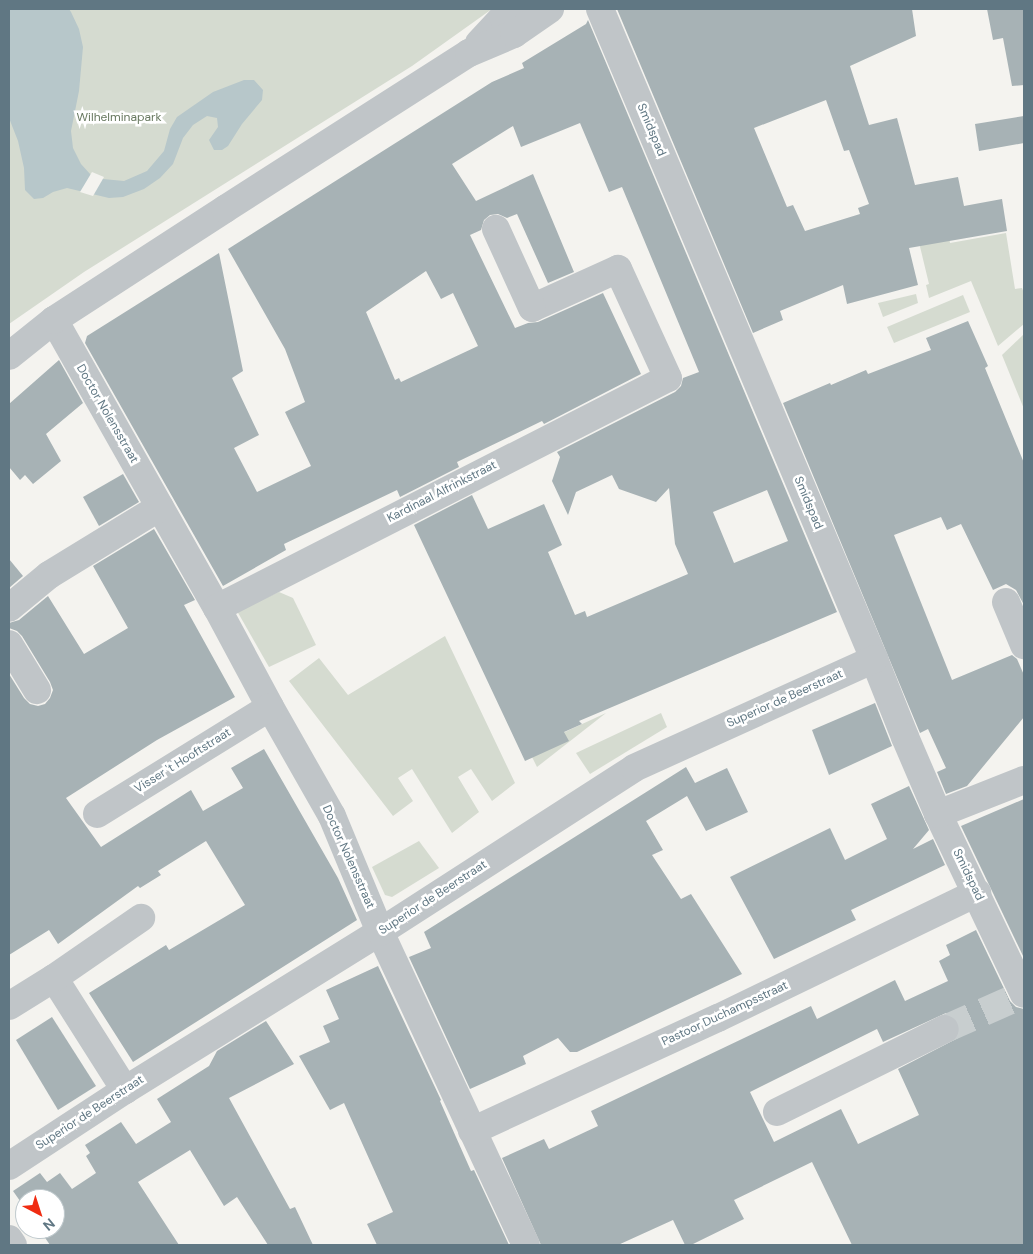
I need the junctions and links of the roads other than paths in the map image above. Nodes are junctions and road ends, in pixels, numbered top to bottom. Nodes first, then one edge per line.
1 (515, 9) edge
2 (550, 9) edge
3 (600, 9) edge
4 (469, 53) junction
5 (496, 229) dead end
6 (54, 320) junction
7 (9, 356) edge
8 (160, 507) junction
9 (1006, 602) dead end
10 (9, 608) edge
11 (217, 608) junction
12 (9, 644) edge
13 (1024, 645) edge
14 (874, 659) junction
15 (37, 690) dead end
16 (270, 707) junction
17 (1024, 780) edge
18 (97, 814) dead end
19 (938, 814) junction
20 (977, 893) junction
21 (141, 918) dead end
22 (380, 932) junction
23 (54, 978) junction
24 (1020, 995) edge
25 (9, 1006) edge
26 (945, 1030) tunnel mouth
27 (125, 1090) junction
28 (777, 1112) dead end
29 (472, 1131) junction
30 (9, 1166) edge
31 (9, 1238) edge
32 (13, 1245) edge
33 (526, 1245) edge

1 - 4 street
2 - 4 street
3 - 14 street, Smidspad
4 - 6 street
5 - 11 street, Kardinaal Alfrinkstraat
6 - 7 street
6 - 8 street, Doctor Nolensstraat
8 - 10 street
8 - 11 street, Doctor Nolensstraat
9 - 13 street
11 - 16 street, Doctor Nolensstraat
12 - 15 street
14 - 19 street, Smidspad
14 - 22 street, Superior de Beerstraat
16 - 18 street, Visser 't Hooftstraat
16 - 22 street, Doctor Nolensstraat
17 - 19 street
19 - 20 street, Smidspad
20 - 24 street, Smidspad
20 - 29 street, Pastoor Duchampsstraat
21 - 23 street
22 - 27 street, Superior de Beerstraat
22 - 29 street, Doctor Nolensstraat
23 - 25 street
23 - 27 street
26 - 28 street
27 - 30 street, Superior de Beerstraat
29 - 33 street, Doctor Nolensstraat
31 - 32 street

